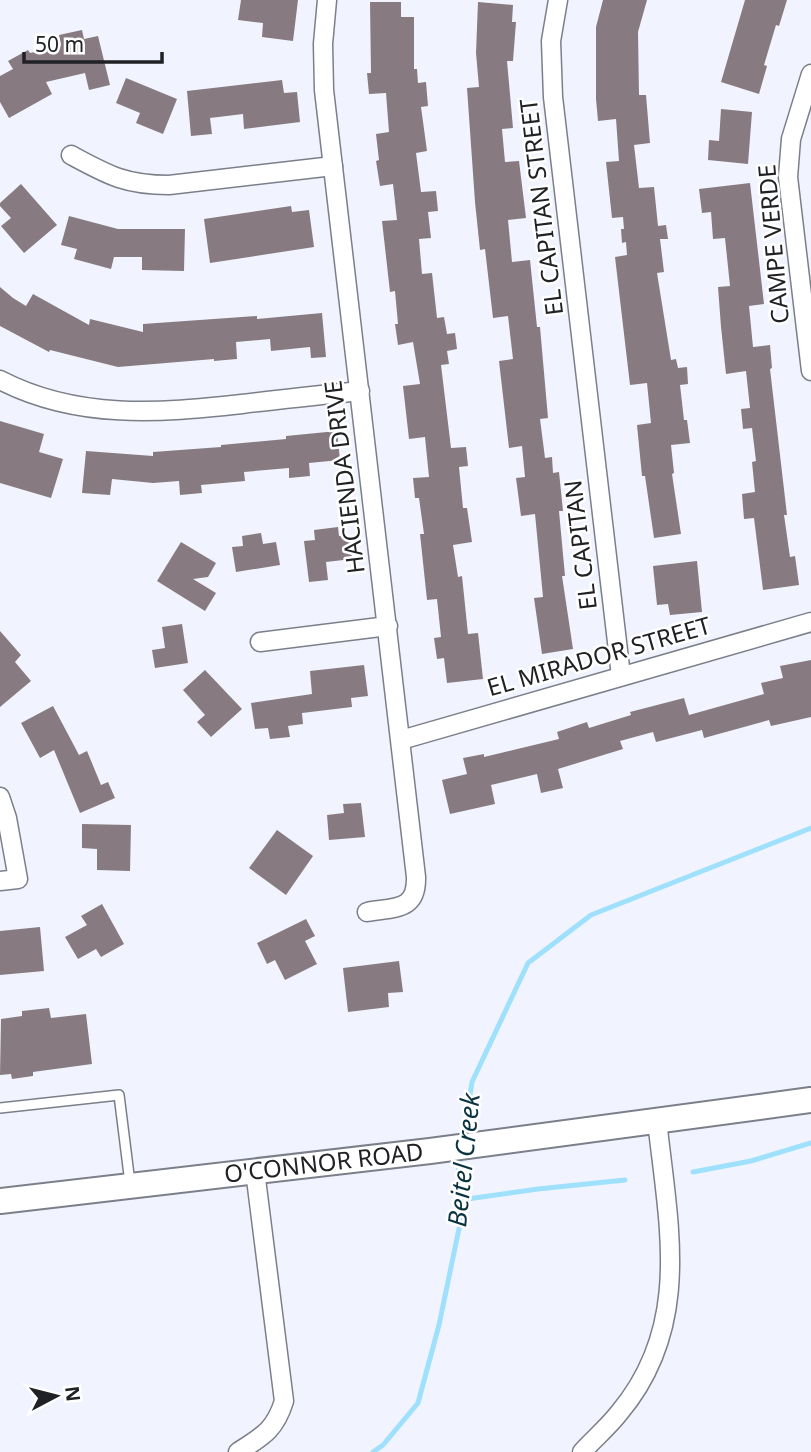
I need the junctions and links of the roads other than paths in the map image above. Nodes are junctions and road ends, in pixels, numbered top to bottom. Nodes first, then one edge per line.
1 (327, 0) edge
2 (558, 0) edge
3 (811, 74) edge
4 (71, 155) dead end
5 (333, 166) junction
6 (811, 371) edge
7 (0, 380) edge
8 (360, 391) junction
9 (590, 408) joint
10 (811, 622) edge
11 (388, 625) junction
12 (260, 642) dead end
13 (621, 676) junction
14 (401, 740) junction
15 (0, 797) edge
16 (0, 881) edge
17 (367, 912) dead end
18 (811, 1100) edge
19 (0, 1108) edge
20 (657, 1120) junction
21 (255, 1171) junction
22 (130, 1186) junction
23 (0, 1202) edge
24 (238, 1452) edge
25 (582, 1452) edge

1 - 5 street, HACIENDA DRIVE
2 - 9 street, EL CAPITAN STREET
3 - 6 street, CAMPE VERDE
4 - 5 street
5 - 8 street, HACIENDA DRIVE
7 - 8 street
8 - 11 street, HACIENDA DRIVE
9 - 13 street, EL CAPITAN
10 - 13 street, EL MIRADOR STREET
11 - 12 street
11 - 14 street, HACIENDA DRIVE
13 - 14 street, EL MIRADOR STREET
14 - 17 street, HACIENDA DRIVE
15 - 16 street
18 - 20 main road, O'CONNOR ROAD
19 - 22 lane
20 - 21 main road, O'CONNOR ROAD
20 - 25 street
21 - 22 main road, O'CONNOR ROAD
21 - 24 street
22 - 23 main road, O'CONNOR ROAD

